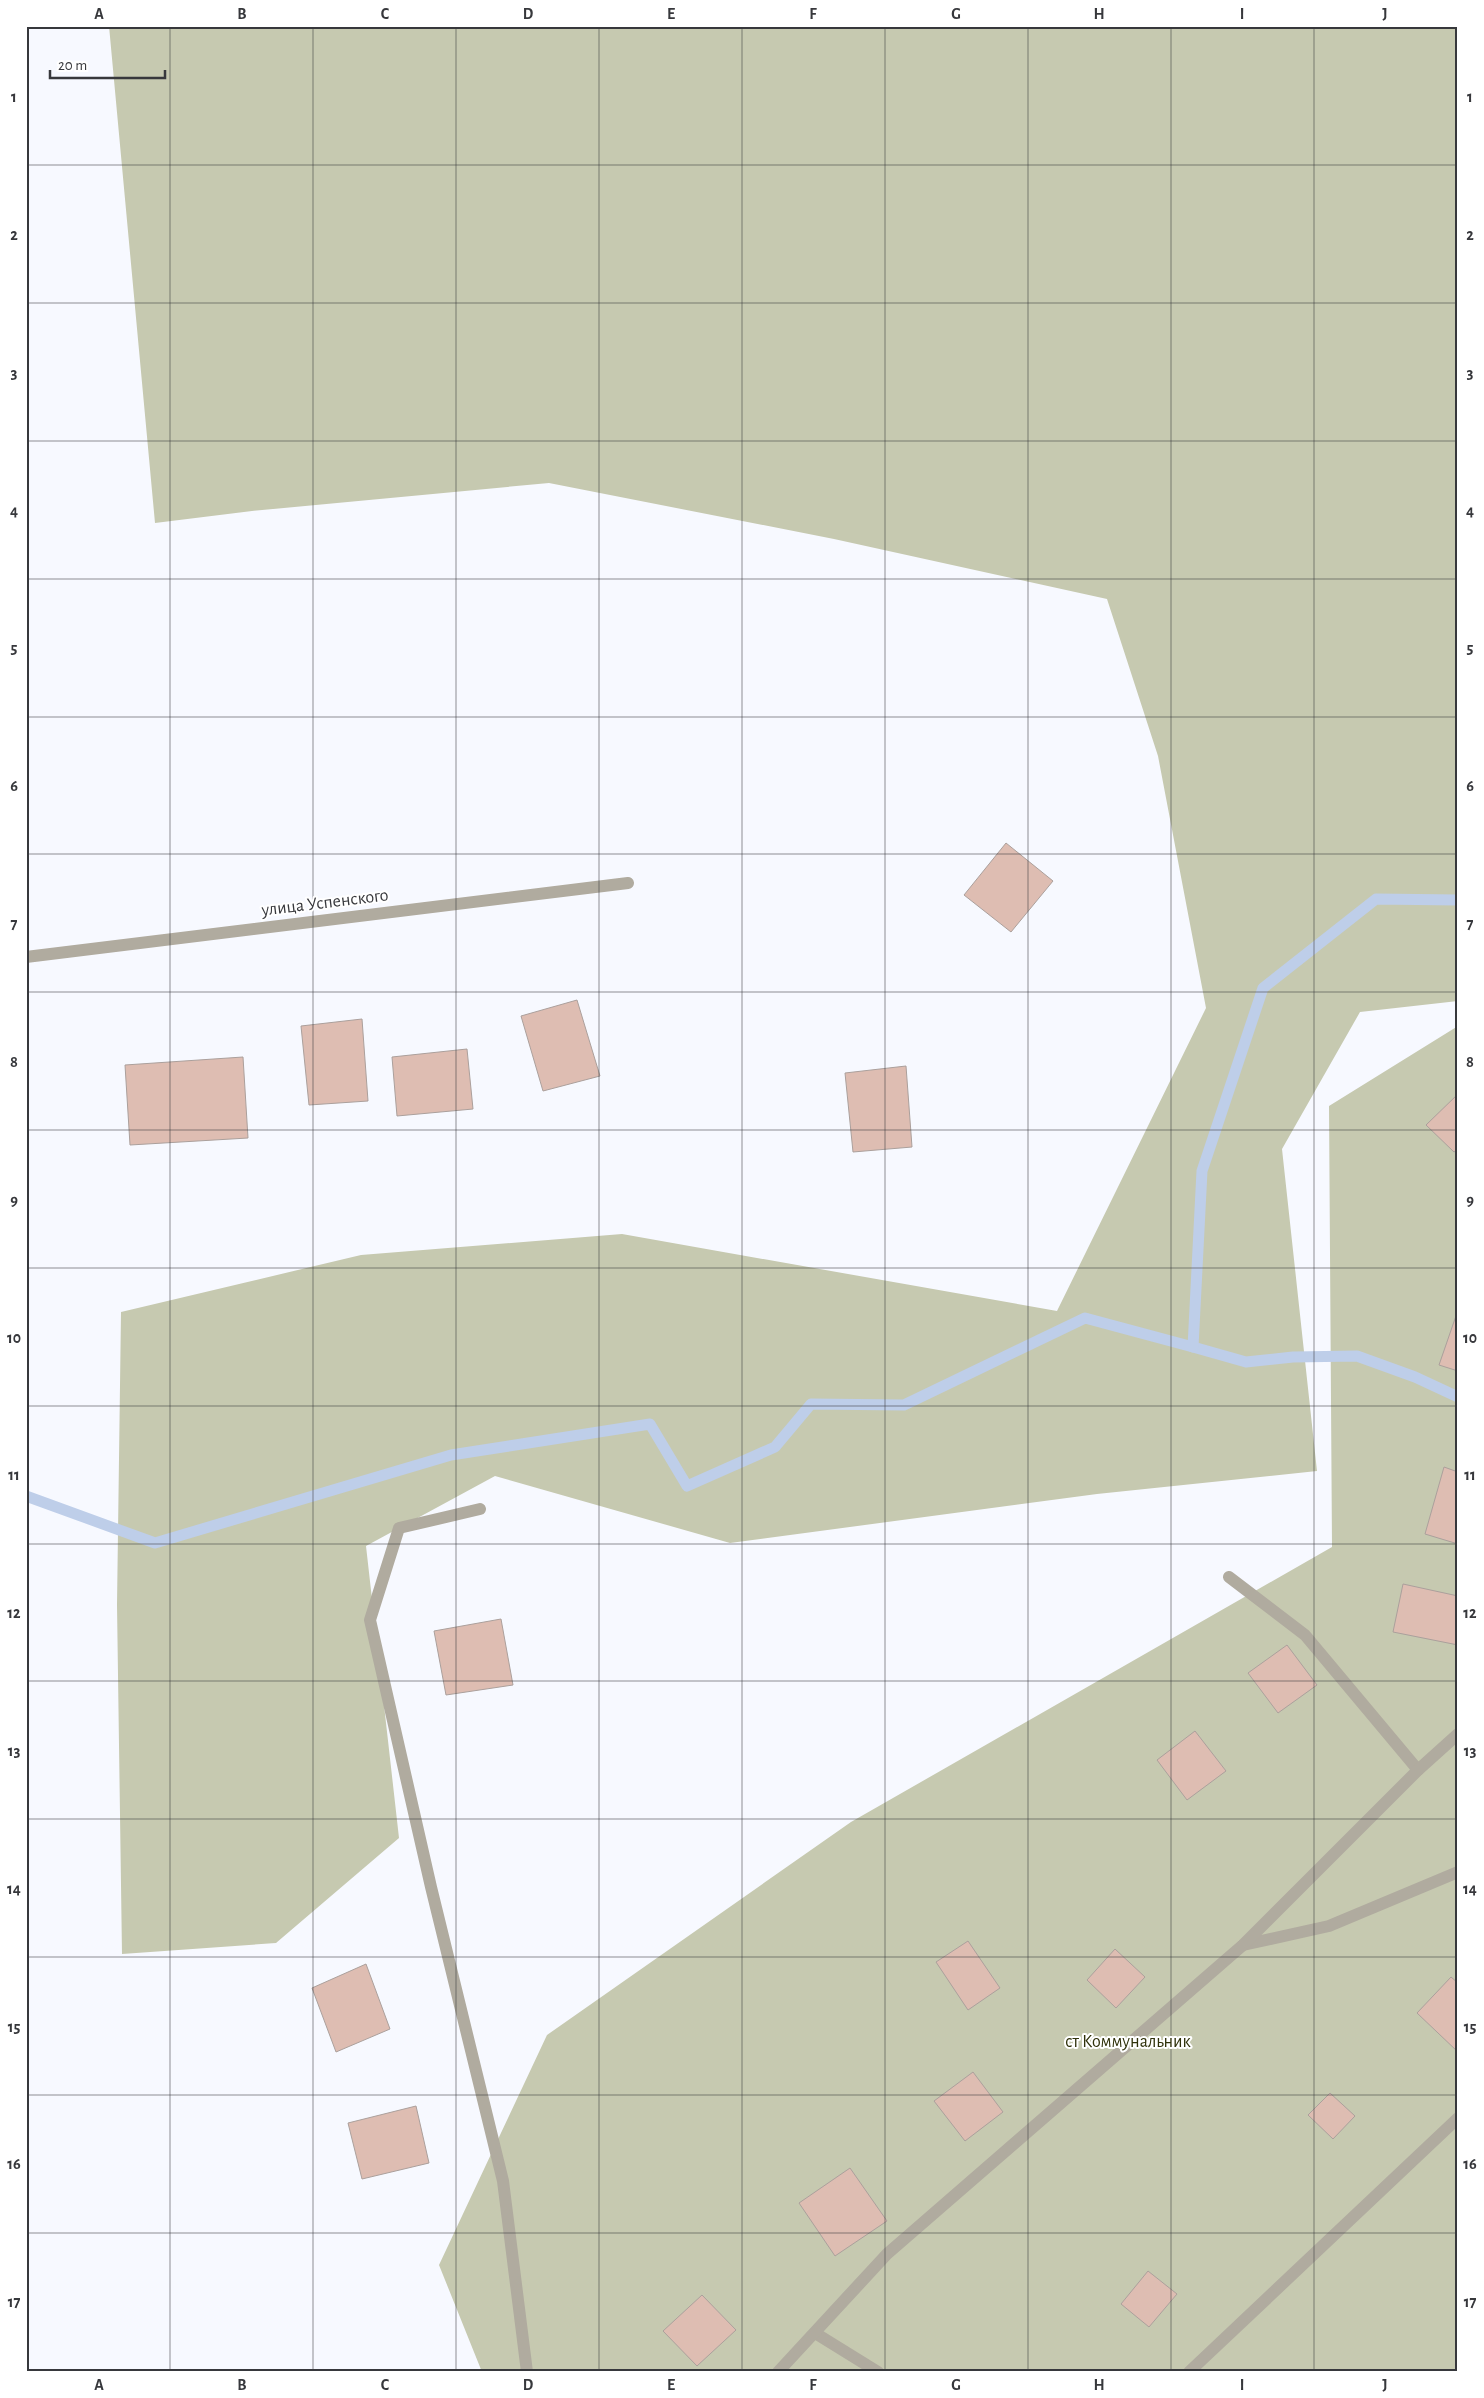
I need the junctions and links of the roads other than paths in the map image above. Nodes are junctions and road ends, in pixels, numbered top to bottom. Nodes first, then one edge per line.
1 (628, 883) dead end
2 (26, 957) edge
3 (480, 1509) dead end
4 (1229, 1577) dead end
5 (1458, 1734) edge
6 (1418, 1770) junction
7 (1458, 1872) edge
8 (1243, 1945) junction
9 (1458, 2118) edge
10 (815, 2333) junction
11 (527, 2372) edge
12 (778, 2372) edge
13 (878, 2372) edge
14 (1189, 2372) edge

1 - 2 street, улица Успенского
3 - 11 street
4 - 6 street
5 - 6 street
6 - 8 street
7 - 8 street
8 - 10 street
9 - 14 street
10 - 12 street
10 - 13 street

